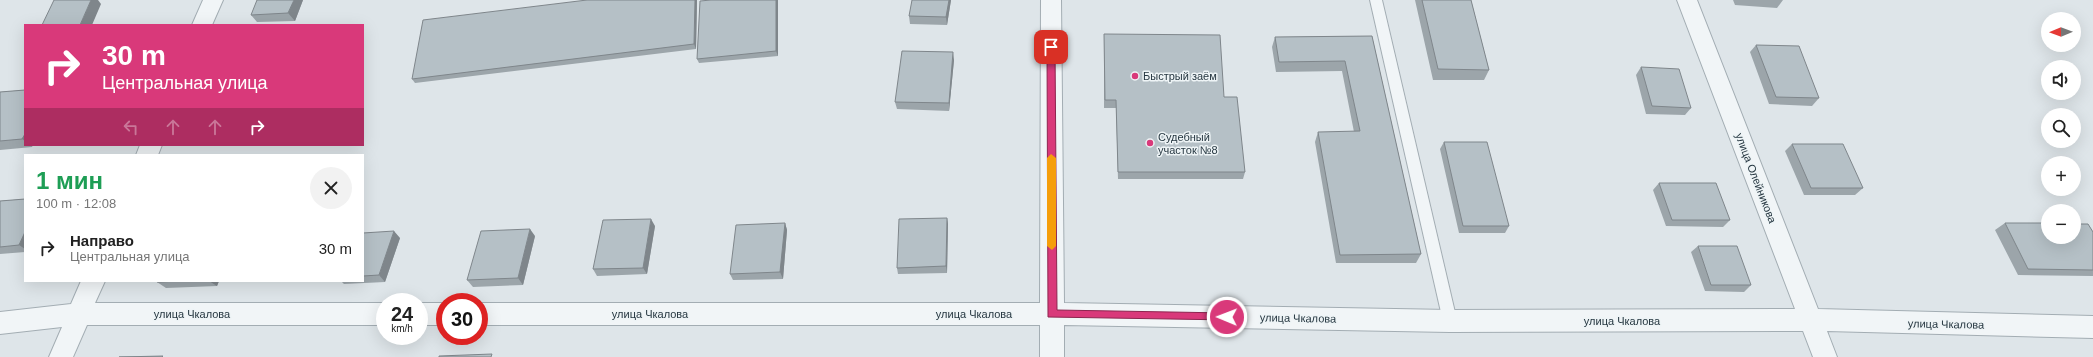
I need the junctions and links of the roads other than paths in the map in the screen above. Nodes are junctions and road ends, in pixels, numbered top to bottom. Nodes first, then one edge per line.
1 (213, 0) edge
2 (1051, 0) edge
3 (1376, 0) edge
4 (1687, 0) edge
5 (202, 24) edge
6 (93, 282) edge
7 (79, 314) junction
8 (376, 314) edge
9 (488, 314) edge
10 (1052, 314) junction
11 (1811, 320) junction
12 (1450, 321) junction
13 (0, 323) edge
14 (2093, 327) edge
15 (61, 357) edge
16 (1052, 357) edge
17 (1824, 357) edge

1 - 5 street
2 - 10 street
3 - 12 lane
4 - 11 street, улица Олейникова
6 - 7 street
7 - 8 street, улица Чкалова
7 - 13 street, улица Чкалова
7 - 15 street
9 - 10 street, улица Чкалова
10 - 12 street, улица Чкалова
10 - 16 street
11 - 12 street, улица Чкалова
11 - 14 street, улица Чкалова
11 - 17 street, улица Олейникова

